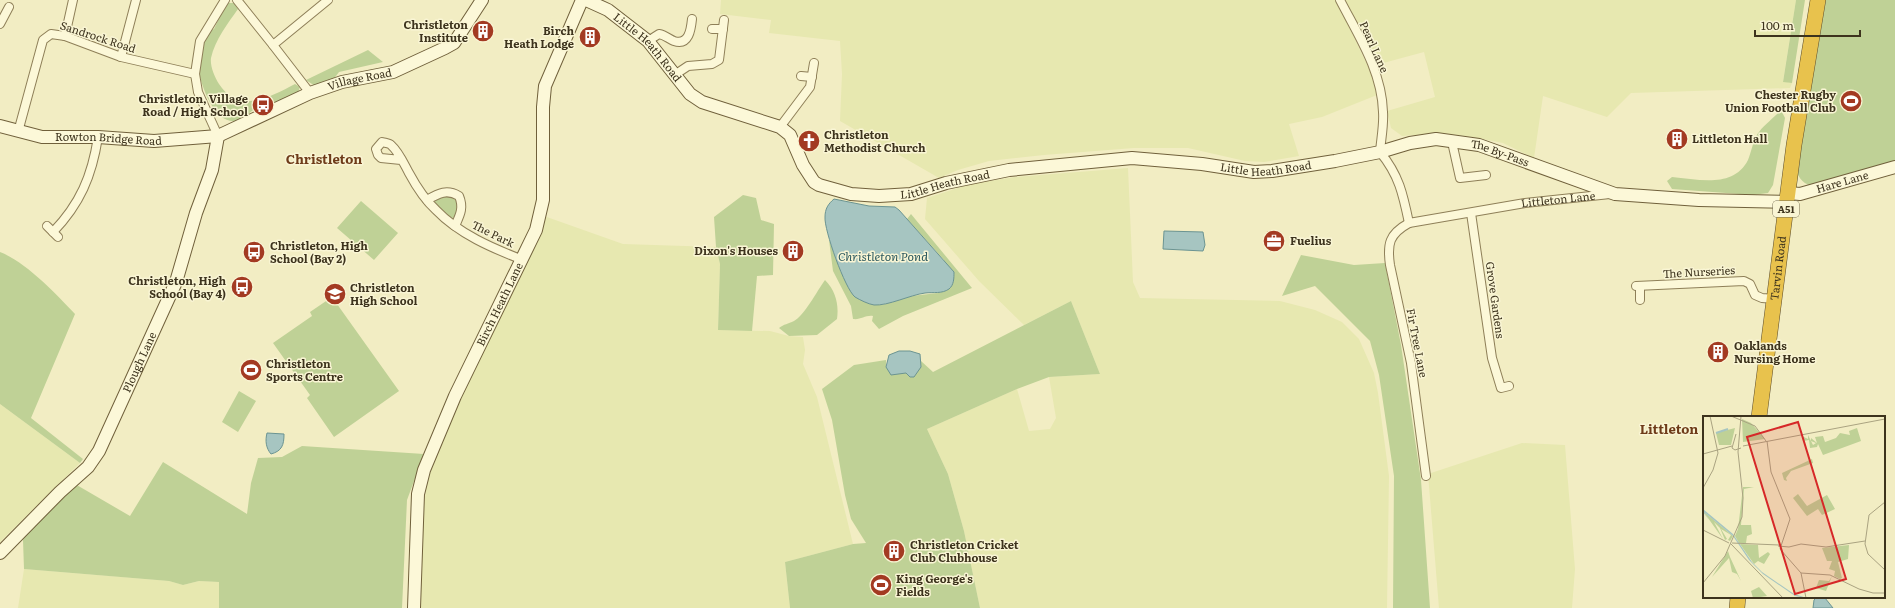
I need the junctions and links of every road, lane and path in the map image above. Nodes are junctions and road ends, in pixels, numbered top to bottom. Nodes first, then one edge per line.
1 (73, 0) edge
2 (136, 0) edge
3 (225, 0) edge
4 (237, 0) edge
5 (328, 0) edge
6 (482, 0) edge
7 (582, 0) edge
8 (586, 0) edge
9 (1340, 0) edge
10 (1818, 0) edge
11 (607, 5) edge
12 (9, 7) dead end
13 (692, 19) dead end
14 (724, 20) dead end
15 (0, 24) edge
16 (712, 29) dead end
17 (723, 29) junction
18 (65, 36) junction
19 (648, 41) junction
20 (273, 45) junction
21 (121, 57) junction
22 (814, 63) dead end
23 (195, 74) junction
24 (676, 74) junction
25 (801, 76) dead end
26 (812, 77) junction
27 (310, 93) junction
28 (0, 126) edge
29 (780, 127) junction
30 (18, 132) junction
31 (218, 136) junction
32 (98, 138) junction
33 (1452, 142) junction
34 (1380, 152) junction
35 (402, 160) dead end
36 (1895, 167) edge
37 (1486, 175) dead end
38 (1615, 194) junction
39 (1788, 197) junction
40 (427, 200) junction
41 (1471, 213) junction
42 (1409, 223) junction
43 (47, 226) dead end
44 (455, 226) junction
45 (523, 260) junction
46 (1775, 299) junction
47 (1640, 300) dead end
48 (1501, 388) dead end
49 (1759, 416) edge
50 (1426, 476) dead end
51 (0, 553) edge
52 (1738, 598) edge
53 (414, 608) edge
54 (1737, 608) edge

1 - 18 street
2 - 21 street
3 - 23 street
4 - 20 street
5 - 20 street
6 - 27 street, Village Road
7 - 45 street, Birch Heath Lane
8 - 11 street, Little Heath Road
9 - 34 street, Pearl Lane
10 - 39 highway, Tarvin Road / A51
11 - 19 street, Little Heath Road
12 - 15 street
13 - 19 street
14 - 17 street
16 - 17 street
17 - 24 street
18 - 21 street, Sandrock Road
18 - 30 street, Sandrock Road
19 - 24 street, Little Heath Road
20 - 27 street
21 - 23 street, Sandrock Road
22 - 26 street
23 - 31 street
24 - 29 street, Little Heath Road
25 - 26 street
26 - 29 street
27 - 31 street, Village Road
28 - 30 street, Rowton Bridge Road
29 - 34 street, Little Heath Road
30 - 32 street, Rowton Bridge Road
31 - 32 street, Rowton Bridge Road
31 - 51 street, Plough Lane
32 - 43 street
33 - 34 street, The By-Pass
33 - 37 street
33 - 38 street, The By-Pass
34 - 42 street
35 - 40 street, The Park
36 - 39 street, Hare Lane
38 - 39 street, Littleton Lane
38 - 41 street, Littleton Lane
39 - 46 highway, Tarvin Road / A51
40 - 44 street, The Park
40 - 44 street, The Park
41 - 42 street, Littleton Lane
41 - 48 street, Grove Gardens
42 - 50 street, Fir Tree Lane
44 - 45 street, The Park
45 - 53 street, Birch Heath Lane
46 - 47 street, The Nurseries
46 - 49 highway, Tarvin Road / A51
52 - 54 highway

